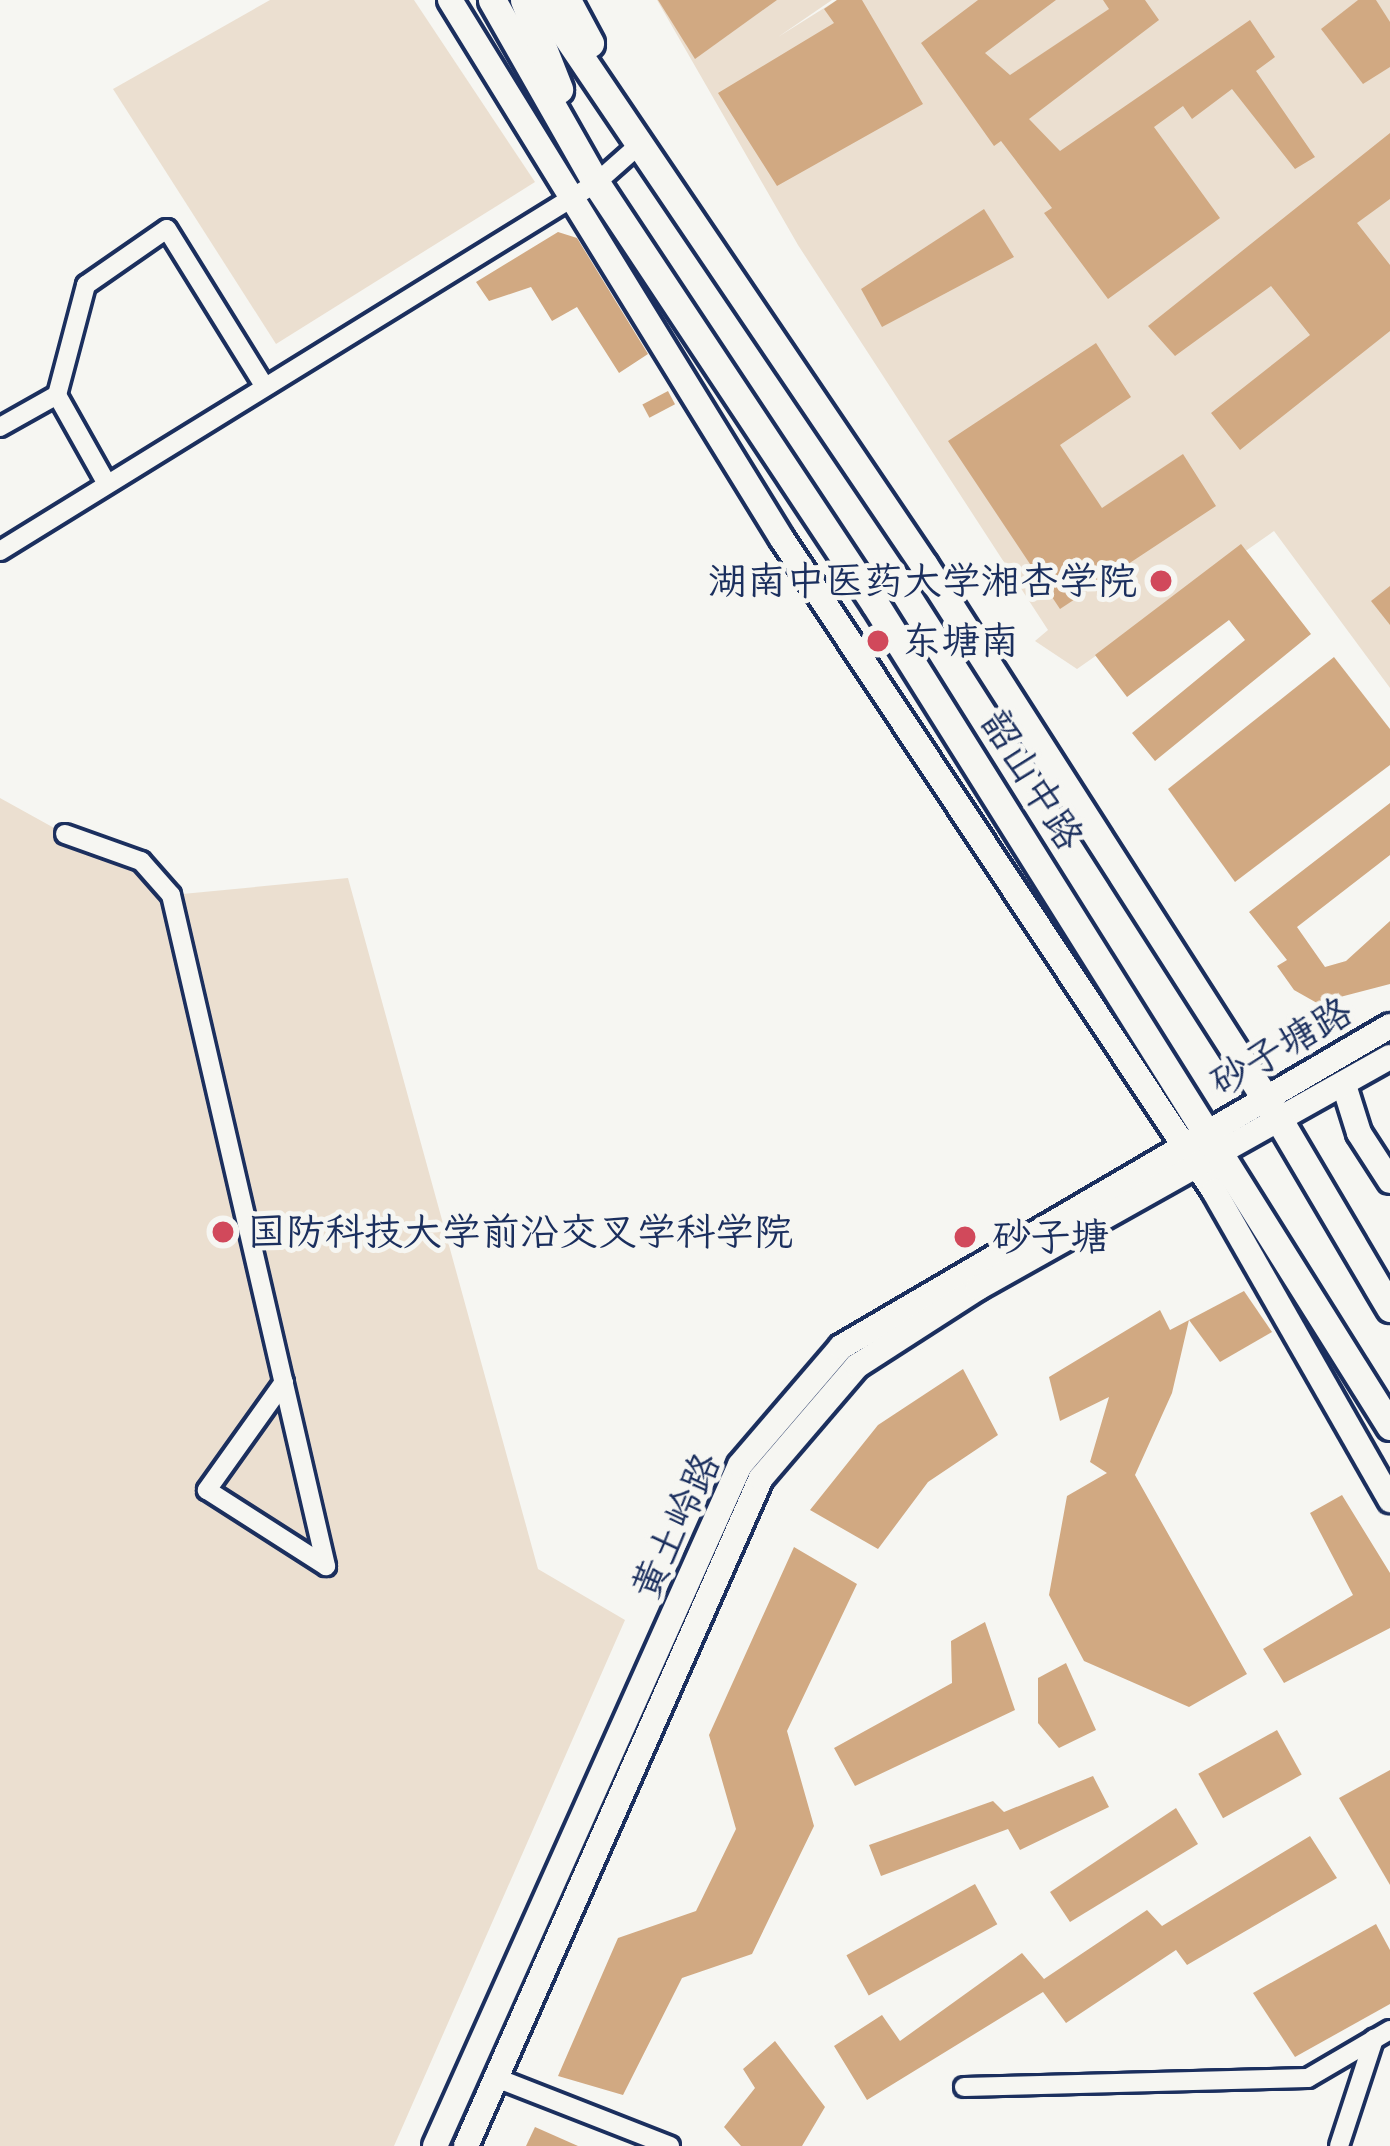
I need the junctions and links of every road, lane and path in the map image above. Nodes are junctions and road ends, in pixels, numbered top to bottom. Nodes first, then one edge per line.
1 (450, 0) edge
2 (493, 0) edge
3 (524, 0) edge
4 (542, 0) edge
5 (568, 0) edge
6 (641, 143) junction
7 (596, 183) junction
8 (570, 198) junction
9 (263, 384) junction
10 (57, 395) junction
11 (0, 427) edge
12 (107, 484) junction
13 (2, 545) edge
14 (65, 834) dead end
15 (1390, 1026) edge
16 (1390, 1057) edge
17 (1344, 1085) junction
18 (1263, 1099) junction
19 (1281, 1123) junction
20 (1214, 1141) junction
21 (1187, 1156) junction
22 (1390, 1181) edge
23 (1390, 1308) edge
24 (284, 1382) junction
25 (1390, 1426) edge
26 (1390, 1500) edge
27 (1382, 2035) edge
28 (494, 2077) junction
29 (964, 2087) dead end
30 (616, 2126) junction
31 (435, 2146) edge
32 (466, 2146) edge
33 (606, 2146) edge
34 (670, 2146) edge
35 (1339, 2146) edge

1 - 8 street
2 - 7 main road, 韶山中路
3 - 7 main road, 韶山中路
4 - 6 main road, 韶山中路
5 - 6 main road, 韶山中路
6 - 7 street
6 - 18 main road, 韶山中路
7 - 8 street
7 - 20 main road, 韶山中路
8 - 9 street
8 - 21 street
9 - 10 street
9 - 12 street
10 - 11 street
10 - 12 street
12 - 13 street
14 - 24 street
15 - 18 street, 砂子塘路
16 - 17 street, 砂子塘路
17 - 19 street, 砂子塘路
17 - 22 street
18 - 19 main road, 韶山中路
18 - 20 street, 砂子塘路
19 - 20 street, 砂子塘路
19 - 23 main road, 韶山中路
20 - 21 street, 黄土岭路
20 - 25 main road, 韶山中路
21 - 26 street
21 - 28 street, 黄土岭路
21 - 31 street, 黄土岭路
24 - 24 street
27 - 29 street
27 - 35 street
28 - 30 street
28 - 32 street, 黄土岭路
30 - 33 street
30 - 34 street

